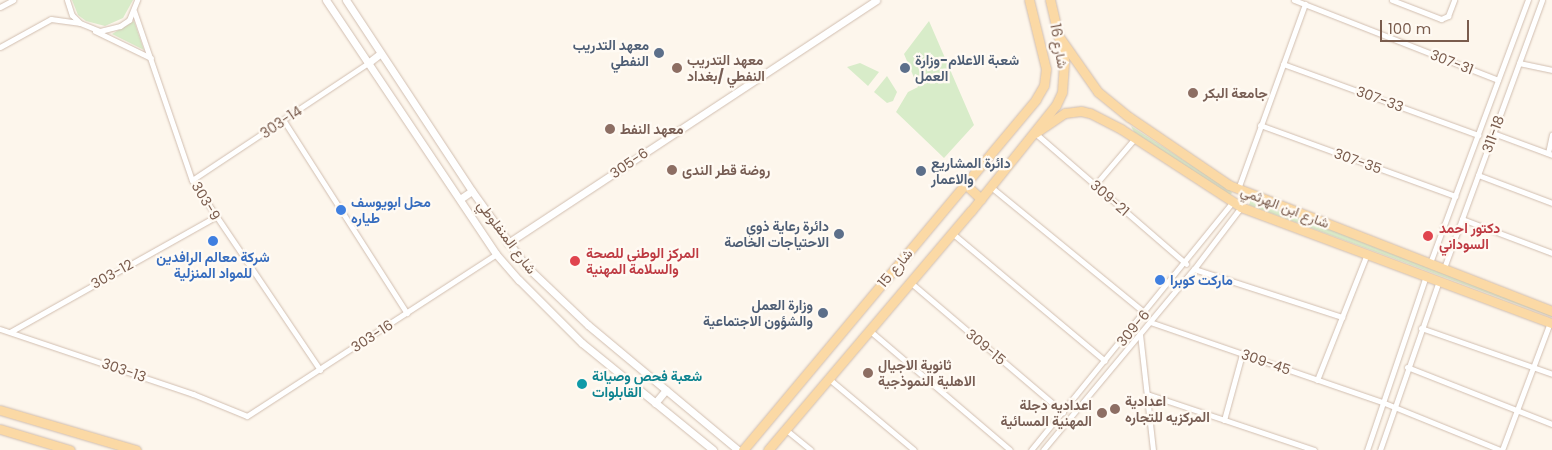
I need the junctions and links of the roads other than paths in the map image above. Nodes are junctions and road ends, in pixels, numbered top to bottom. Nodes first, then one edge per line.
1 (13, 0) edge
2 (67, 0) edge
3 (143, 0) edge
4 (326, 0) edge
5 (346, 0) edge
6 (876, 0) edge
7 (1030, 0) edge
8 (1050, 0) edge
9 (1294, 0) edge
10 (1392, 0) edge
11 (1454, 0) edge
12 (1528, 0) edge
13 (1542, 0) edge
14 (137, 2) edge
15 (1305, 4) junction
16 (0, 7) edge
17 (134, 11) junction
18 (80, 23) junction
19 (90, 29) junction
20 (1060, 38) junction
21 (0, 47) edge
22 (381, 53) junction
23 (151, 58) junction
24 (368, 63) junction
25 (1519, 63) junction
26 (1283, 64) junction
27 (1552, 70) edge
28 (1498, 80) junction
29 (1044, 85) joint
30 (1062, 92) joint
31 (1129, 117) junction
32 (284, 120) junction
33 (1260, 126) junction
34 (1121, 129) junction
35 (1035, 133) junction
36 (1493, 133) junction
37 (1552, 134) edge
38 (1478, 135) junction
39 (1135, 138) junction
40 (1181, 152) junction
41 (1550, 154) edge
42 (1172, 163) junction
43 (1478, 175) junction
44 (192, 180) junction
45 (965, 184) junction
46 (1095, 185) junction
47 (991, 187) junction
48 (1242, 190) junction
49 (472, 191) junction
50 (1455, 196) junction
51 (460, 199) junction
52 (981, 199) junction
53 (1552, 203) edge
54 (1236, 205) junction
55 (214, 217) junction
56 (1462, 219) junction
57 (952, 233) junction
58 (508, 243) junction
59 (496, 254) junction
60 (1367, 254) junction
61 (1552, 254) edge
62 (1430, 263) junction
63 (1186, 264) junction
64 (1444, 268) junction
65 (1194, 269) junction
66 (1426, 276) junction
67 (1439, 281) junction
68 (909, 282) junction
69 (554, 294) junction
70 (1160, 295) junction
71 (1168, 301) junction
72 (542, 304) junction
73 (564, 304) junction
74 (1552, 311) edge
75 (407, 313) junction
76 (1145, 313) junction
77 (553, 316) junction
78 (1342, 317) junction
79 (1150, 322) junction
80 (1551, 322) edge
81 (1421, 328) junction
82 (0, 329) edge
83 (868, 330) junction
84 (10, 332) junction
85 (1140, 334) junction
86 (1242, 354) junction
87 (1105, 361) junction
88 (1534, 366) junction
89 (1407, 367) junction
90 (320, 370) junction
91 (1552, 374) edge
92 (828, 377) junction
93 (1318, 380) junction
94 (666, 390) junction
95 (1147, 394) junction
96 (1382, 402) junction
97 (655, 403) junction
98 (1393, 408) junction
99 (1517, 410) junction
100 (0, 411) edge
101 (1063, 412) junction
102 (247, 416) joint
103 (1224, 420) junction
104 (1552, 424) edge
105 (0, 429) edge
106 (786, 429) junction
107 (1047, 431) junction
108 (1055, 437) junction
109 (1296, 447) edge
110 (70, 450) edge
111 (136, 450) edge
112 (714, 450) edge
113 (738, 450) edge
114 (743, 450) edge
115 (768, 450) edge
116 (811, 450) edge
117 (914, 450) edge
118 (1010, 450) edge
119 (1031, 450) edge
120 (1043, 450) edge
121 (1153, 450) edge
122 (1314, 450) edge
123 (1367, 450) edge
124 (1380, 450) edge
125 (1501, 450) edge

1 - 16 street
2 - 18 street
3 - 14 street
4 - 24 street, شارع المنفلوطي
5 - 22 street, شارع المنفلوطي
6 - 58 street, 305-6
7 - 29 main road, شارع 16
8 - 20 main road, شارع 16
9 - 15 street, 307-31
10 - 11 street
12 - 28 street, 311-18
13 - 25 street, 311-18
14 - 17 street
15 - 26 street
15 - 28 street, 307-31
17 - 19 street
17 - 23 street, 303-9
18 - 19 street
18 - 21 street
19 - 23 street
20 - 30 main road, شارع 16
20 - 31 main road, شارع ابن الهرثمي
22 - 24 street
22 - 49 street, شارع المنفلوطي
23 - 44 street, 303-9
24 - 32 street, 303-14
24 - 51 street, شارع المنفلوطي
25 - 27 street
25 - 36 street, 311-18
26 - 33 street
26 - 38 street, 307-33
28 - 38 street, 311-18
29 - 45 main road, شارع 15
30 - 35 main road, شارع 15
31 - 34 main road
31 - 40 main road, شارع ابن الهرثمي
32 - 44 street, 303-14
32 - 75 street
33 - 48 street
33 - 50 street, 307-35
34 - 35 main road, شارع ابن الهرثمي
34 - 39 main road, شارع ابن الهرثمي
35 - 46 street, 309-21
35 - 47 main road, شارع 15
36 - 41 street
36 - 43 street, 311-18
37 - 41 street
38 - 50 street, 311-18
39 - 42 main road, شارع ابن الهرثمي
39 - 46 street
40 - 42 main road
40 - 48 main road, شارع ابن الهرثمي
42 - 54 main road, شارع ابن الهرثمي
43 - 53 street
43 - 56 street, 311-18
44 - 55 street, 303-9
45 - 52 main road
45 - 114 main road, شارع 15
46 - 63 street, 309-21
47 - 52 main road, شارع 15
47 - 76 street
48 - 54 main road
48 - 62 main road, شارع ابن الهرثمي
49 - 51 street
49 - 58 street, شارع المنفلوطي
50 - 62 street, 311-18
51 - 59 street, شارع المنفلوطي
52 - 57 main road, شارع 15
54 - 60 main road, شارع ابن الهرثمي
54 - 63 street, 309-6
54 - 65 street, 309-6
55 - 84 street, 303-12
55 - 90 street, 303-9
56 - 61 street
56 - 64 street, 311-18
57 - 68 main road, شارع 15
57 - 87 street
58 - 69 street, شارع المنفلوطي
59 - 72 street, شارع المنفلوطي
59 - 75 street, 303-16
60 - 66 main road, شارع ابن الهرثمي
60 - 78 street
62 - 64 main road, شارع ابن الهرثمي
63 - 70 street, 309-6
64 - 74 main road, شارع ابن الهرثمي
65 - 71 street, 309-6
65 - 78 street
66 - 67 main road, شارع ابن الهرثمي
66 - 96 street
67 - 80 main road, شارع ابن الهرثمي
67 - 81 street
68 - 83 main road, شارع 15
68 - 101 street, 309-15
69 - 72 street
69 - 73 street, شارع المنفلوطي
70 - 71 street
70 - 76 street, 309-6
71 - 79 street, 309-6
72 - 77 street, شارع المنفلوطي
73 - 77 street
73 - 94 street, شارع المنفلوطي
75 - 90 street, 303-16
76 - 87 street, 309-6
77 - 97 street, شارع المنفلوطي
78 - 93 street
79 - 85 street, 309-6
79 - 86 street, 309-45
80 - 88 street
81 - 88 street
81 - 89 street
82 - 84 street, 303-13
83 - 92 main road, شارع 15
83 - 118 street
84 - 102 street, 303-13
85 - 95 street
85 - 108 street, 309-6
86 - 93 street, 309-45
86 - 103 street
87 - 101 street, 309-6
88 - 91 street
88 - 99 street
89 - 98 street
89 - 99 street
90 - 102 street, 303-16
92 - 106 main road, شارع 15
92 - 117 street
93 - 96 street, 309-45
94 - 97 street
94 - 113 street, شارع المنفلوطي
95 - 103 street
95 - 121 street
96 - 98 street, 309-45
96 - 123 street
97 - 112 street, شارع المنفلوطي
98 - 124 street
98 - 125 street, 309-45
99 - 104 street
99 - 125 street
100 - 111 main road
101 - 107 street, 309-6
103 - 109 street
105 - 110 main road
106 - 115 main road, شارع 15
106 - 116 street
107 - 108 street
107 - 119 street, 309-6
108 - 120 street, 309-6
109 - 122 street

